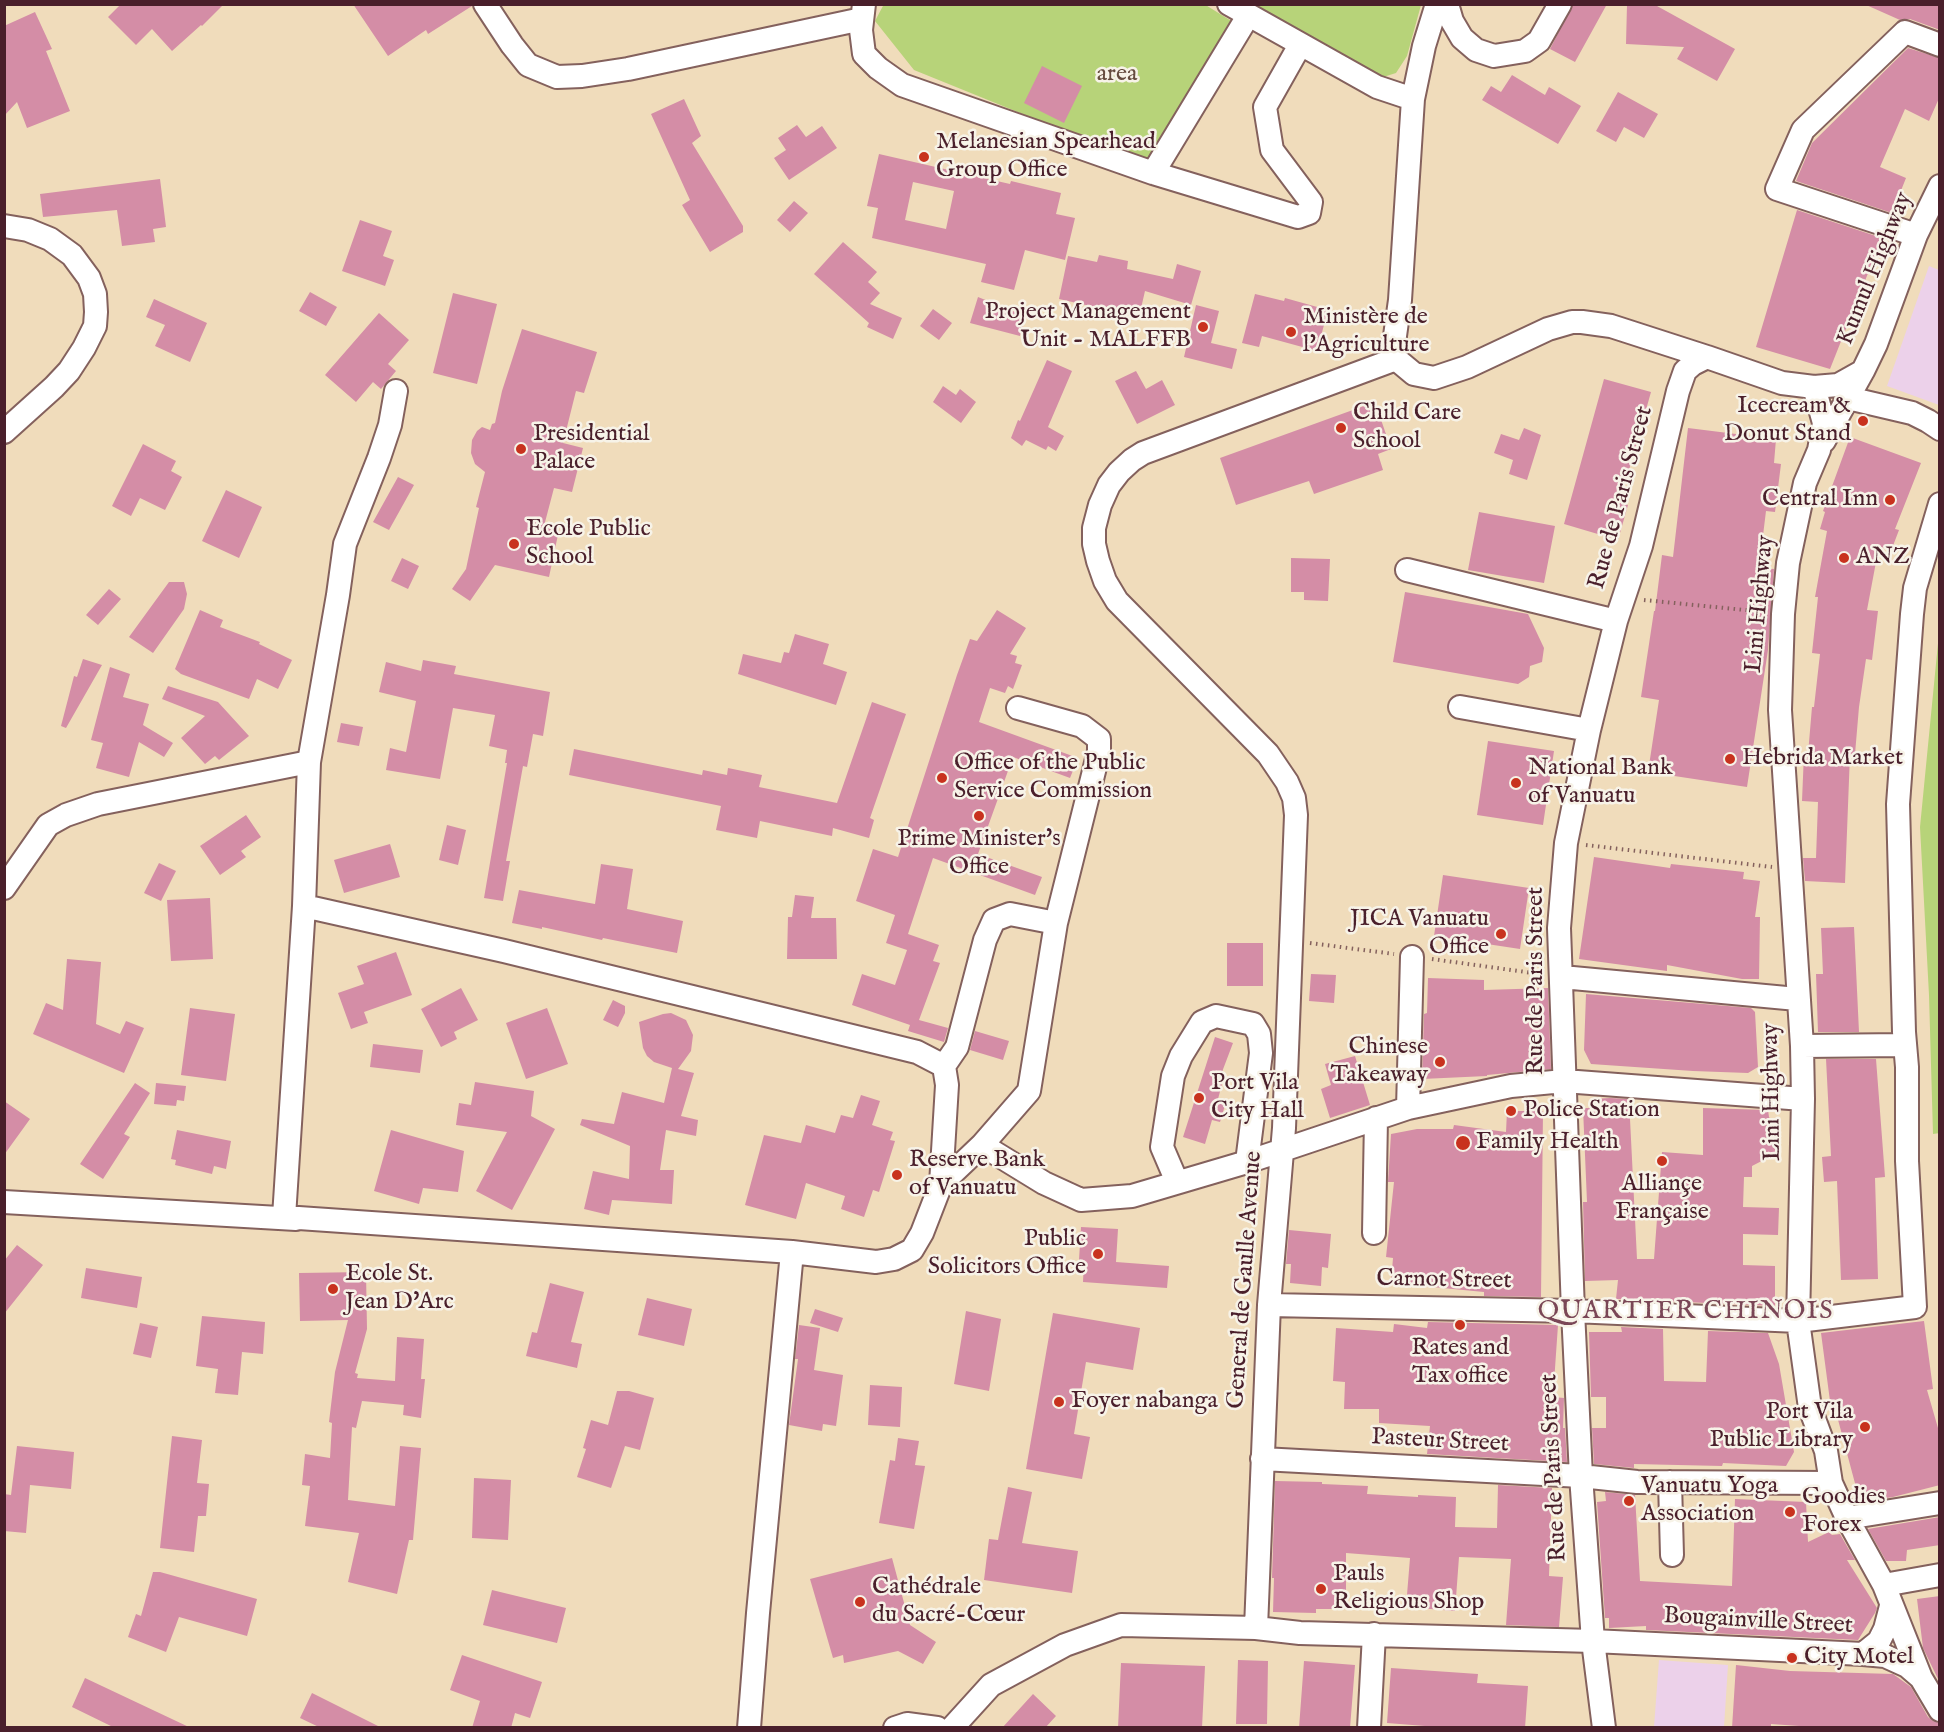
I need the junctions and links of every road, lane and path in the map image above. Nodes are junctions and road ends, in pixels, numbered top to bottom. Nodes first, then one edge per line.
1 (485, 4) edge
2 (1229, 4) edge
3 (1437, 4) edge
4 (1447, 4) edge
5 (1560, 4) edge
6 (863, 12) edge
7 (1248, 16) junction
8 (1299, 45) junction
9 (1940, 45) edge
10 (1413, 99) junction
11 (1153, 173) junction
12 (1940, 186) edge
13 (4, 226) edge
14 (1917, 235) junction
15 (1647, 339) junction
16 (1396, 359) junction
17 (1700, 360) junction
18 (1863, 371) junction
19 (1814, 387) junction
20 (1678, 391) junction
21 (396, 392) dead end
22 (1848, 398) junction
23 (1940, 429) edge
24 (4, 432) edge
25 (1819, 450) junction
26 (1940, 504) edge
27 (1407, 570) dead end
28 (1624, 598) junction
29 (1784, 614) junction
30 (1616, 621) junction
31 (1460, 707) dead end
32 (1018, 708) dead end
33 (1590, 730) junction
34 (309, 762) junction
35 (1566, 843) junction
36 (1790, 869) junction
37 (4, 888) edge
38 (304, 906) junction
39 (1056, 923) junction
40 (1412, 957) dead end
41 (1562, 977) junction
42 (1797, 999) junction
43 (1904, 1039) junction
44 (1802, 1046) junction
45 (944, 1066) junction
46 (1564, 1081) junction
47 (1803, 1099) junction
48 (1408, 1108) junction
49 (1376, 1118) junction
50 (982, 1144) junction
51 (1281, 1150) junction
52 (1247, 1162) junction
53 (1177, 1182) junction
54 (941, 1184) junction
55 (4, 1202) edge
56 (296, 1218) junction
57 (1374, 1233) dead end
58 (792, 1252) junction
59 (1269, 1305) junction
60 (1573, 1311) junction
61 (1798, 1321) junction
62 (1262, 1459) junction
63 (1581, 1476) junction
64 (1670, 1482) junction
65 (1831, 1483) junction
66 (1940, 1503) edge
67 (1847, 1518) junction
68 (1672, 1555) dead end
69 (1940, 1575) edge
70 (1888, 1596) junction
71 (1256, 1628) junction
72 (1374, 1634) junction
73 (1593, 1641) junction
74 (1863, 1654) junction
75 (1922, 1678) junction
76 (1940, 1710) edge
77 (749, 1728) edge
78 (895, 1728) edge
79 (937, 1728) edge
80 (952, 1728) edge
81 (1369, 1728) edge
82 (1604, 1728) edge

1 - 6 street
2 - 7 street
3 - 10 street
4 - 5 street
6 - 11 street
7 - 8 street
7 - 11 street
8 - 10 street
8 - 11 street
9 - 14 street
10 - 16 street
12 - 14 street, Kumul Highway
13 - 24 street
14 - 18 street, Kumul Highway
15 - 16 street
15 - 17 street
15 - 20 street, Rue de Paris Street
16 - 51 street, General de Gaulle Avenue
17 - 19 street
17 - 20 street, Rue de Paris Street
18 - 19 street
18 - 22 street, Lini Highway
19 - 25 street, Lini Highway
20 - 28 street, Rue de Paris Street
21 - 34 street
22 - 23 street
22 - 25 street, Lini Highway
25 - 29 street, Lini Highway
26 - 43 street
27 - 30 street
28 - 29 path
28 - 30 street, Rue de Paris Street
29 - 36 street, Lini Highway
30 - 33 street, Rue de Paris Street
31 - 33 street
32 - 39 street
33 - 35 street, Rue de Paris Street
34 - 37 street
34 - 38 street
35 - 36 path
35 - 41 street, Rue de Paris Street
36 - 42 street, Lini Highway
38 - 45 street
38 - 56 street
39 - 45 street
39 - 50 street
40 - 48 street
41 - 42 street
41 - 46 street, Rue de Paris Street
42 - 44 street, Lini Highway
43 - 44 street
43 - 61 street, Carnot Street
44 - 47 street, Lini Highway
45 - 54 street
46 - 47 street
46 - 48 street
46 - 60 street, Rue de Paris Street
47 - 61 street, Lini Highway
48 - 49 street
49 - 51 street
49 - 57 street
50 - 53 street
50 - 54 street
51 - 52 street
51 - 59 street, General de Gaulle Avenue
52 - 53 street
52 - 53 street
54 - 58 street
55 - 56 street
56 - 58 street
58 - 77 street
59 - 60 street, Carnot Street
59 - 62 street, General de Gaulle Avenue
60 - 61 street, Carnot Street
60 - 63 street, Rue de Paris Street
61 - 65 street, Lini Highway
62 - 63 street, Pasteur Street
62 - 71 street, General de Gaulle Avenue
63 - 64 street, Pasteur Street
63 - 73 street, Rue de Paris Street
64 - 65 street, Pasteur Street
64 - 68 street
65 - 67 street, Lini Highway
66 - 67 street
67 - 70 street, Lini Highway
69 - 70 street
70 - 74 street, Bougainville Street
70 - 75 street, Lini Highway
71 - 72 street, Bougainville Street
71 - 80 street, Bougainville Street
72 - 73 street, Bougainville Street
72 - 81 street
73 - 74 street, Bougainville Street
73 - 82 street, Rue de Paris Street
74 - 75 street
75 - 76 street, Lini Highway
78 - 79 street

